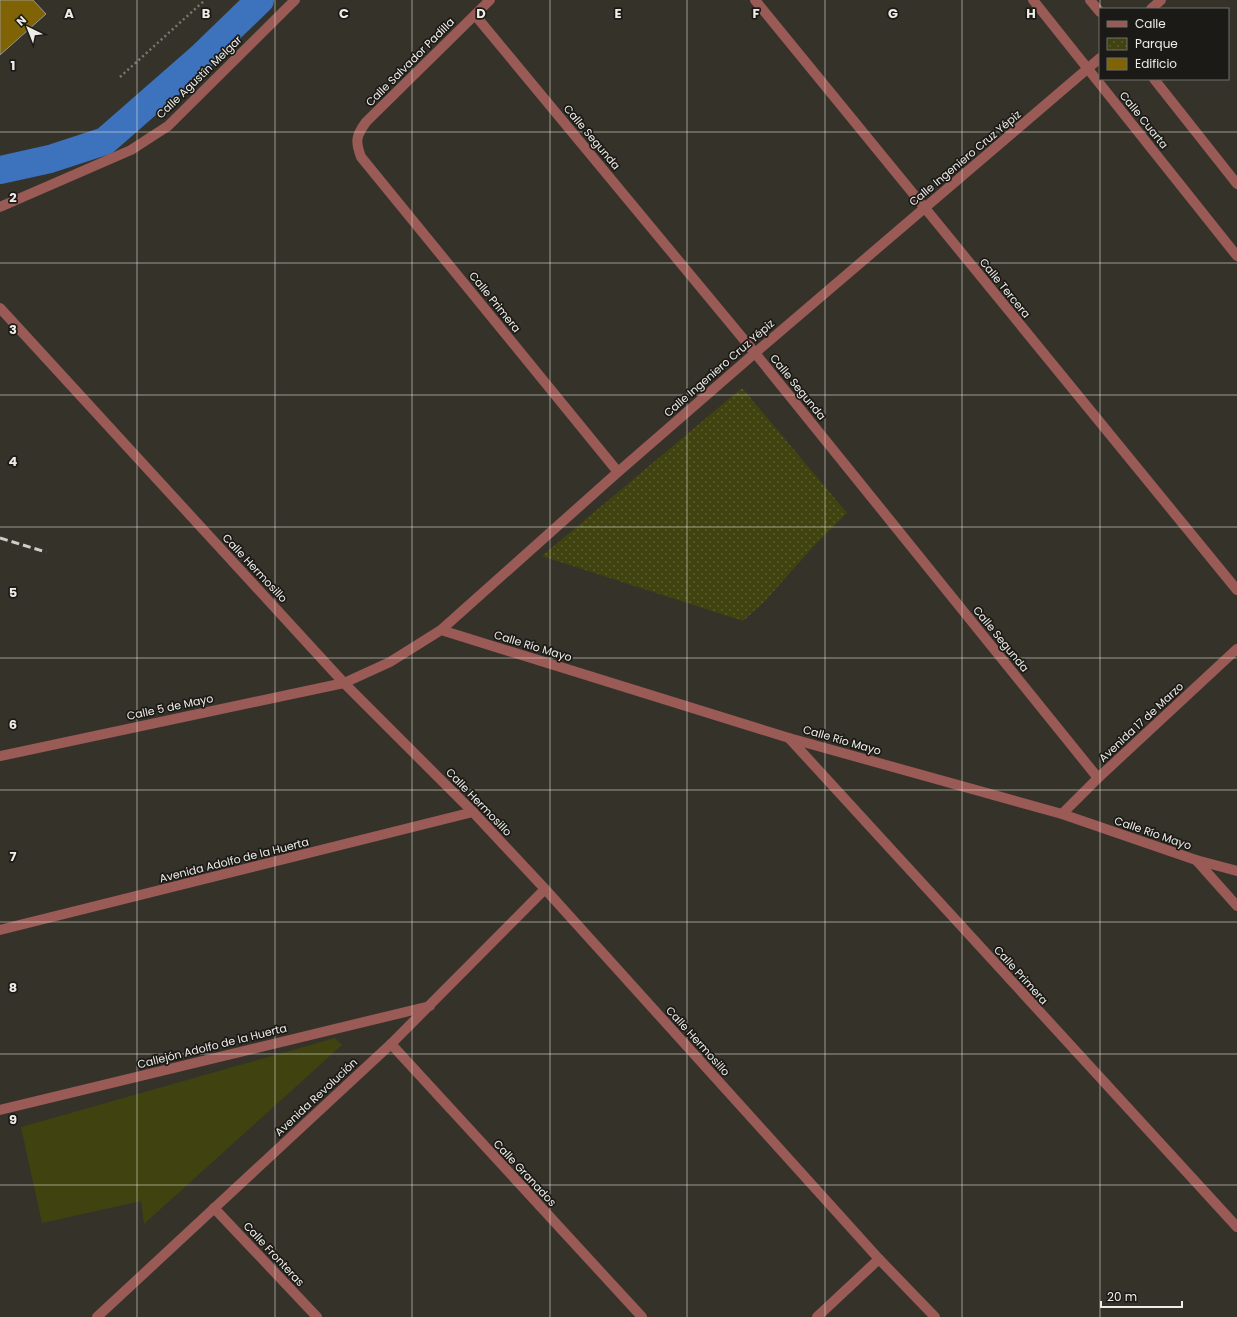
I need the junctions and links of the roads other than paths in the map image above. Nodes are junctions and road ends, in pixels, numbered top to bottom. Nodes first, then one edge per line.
1 (295, 0) edge
2 (490, 0) edge
3 (755, 0) edge
4 (1033, 0) edge
5 (1090, 0) edge
6 (1161, 0) edge
7 (1152, 8) edge
8 (1099, 11) edge
9 (475, 15) junction
10 (1099, 59) edge
11 (1088, 69) junction
12 (1155, 80) edge
13 (357, 145) joint
14 (1237, 184) edge
15 (0, 207) edge
16 (924, 209) junction
17 (1237, 256) edge
18 (0, 308) edge
19 (755, 353) junction
20 (618, 472) junction
21 (1237, 590) edge
22 (442, 630) junction
23 (1237, 649) edge
24 (344, 683) junction
25 (788, 738) junction
26 (0, 756) edge
27 (1098, 778) junction
28 (473, 812) junction
29 (1062, 814) junction
30 (1196, 860) junction
31 (1237, 871) edge
32 (545, 889) junction
33 (1237, 906) edge
34 (0, 930) edge
35 (430, 1006) junction
36 (391, 1044) junction
37 (0, 1110) edge
38 (214, 1208) junction
39 (1237, 1227) edge
40 (879, 1259) junction
41 (97, 1317) edge
42 (317, 1317) edge
43 (642, 1317) edge
44 (818, 1317) edge
45 (935, 1317) edge

1 - 15 street, Calle Agustín Melgar
2 - 9 street, Calle Salvador Padilla
3 - 16 street, Calle Tercera
4 - 11 street, Calle Cuarta
5 - 8 street
6 - 7 street
9 - 13 street, Calle Salvador Padilla
9 - 19 street, Calle Segunda
10 - 11 street, Calle Ingeniero Cruz Yépiz
11 - 16 street, Calle Ingeniero Cruz Yépiz
11 - 17 street, Calle Cuarta
12 - 14 street
13 - 20 street, Calle Primera
16 - 19 street, Calle Ingeniero Cruz Yépiz
16 - 21 street, Calle Tercera
18 - 24 street, Calle Hermosillo
19 - 20 street, Calle Ingeniero Cruz Yépiz
19 - 27 street, Calle Segunda
20 - 22 street, Calle Ingeniero Cruz Yépiz
22 - 24 street, Calle Ingeniero Cruz Yépiz
22 - 25 street, Calle Río Mayo
23 - 27 street, Avenida 17 de Marzo
24 - 26 street, Calle 5 de Mayo
24 - 28 street, Calle Hermosillo
25 - 29 street, Calle Río Mayo
25 - 39 street, Calle Primera
27 - 29 street, Avenida 17 de Marzo
28 - 32 street, Calle Hermosillo
28 - 34 street, Avenida Adolfo de la Huerta
29 - 30 street, Calle Río Mayo
30 - 31 street, Calle Río Mayo
30 - 33 street
32 - 35 street, Avenida Revolución
32 - 40 street, Calle Hermosillo
35 - 36 street, Avenida Revolución
35 - 37 street, Callejón Adolfo de la Huerta
36 - 38 street, Avenida Revolución
36 - 43 street, Calle Granados
38 - 41 street, Avenida Revolución
38 - 42 street, Calle Fronteras
40 - 44 street
40 - 45 street, Calle Hermosillo

